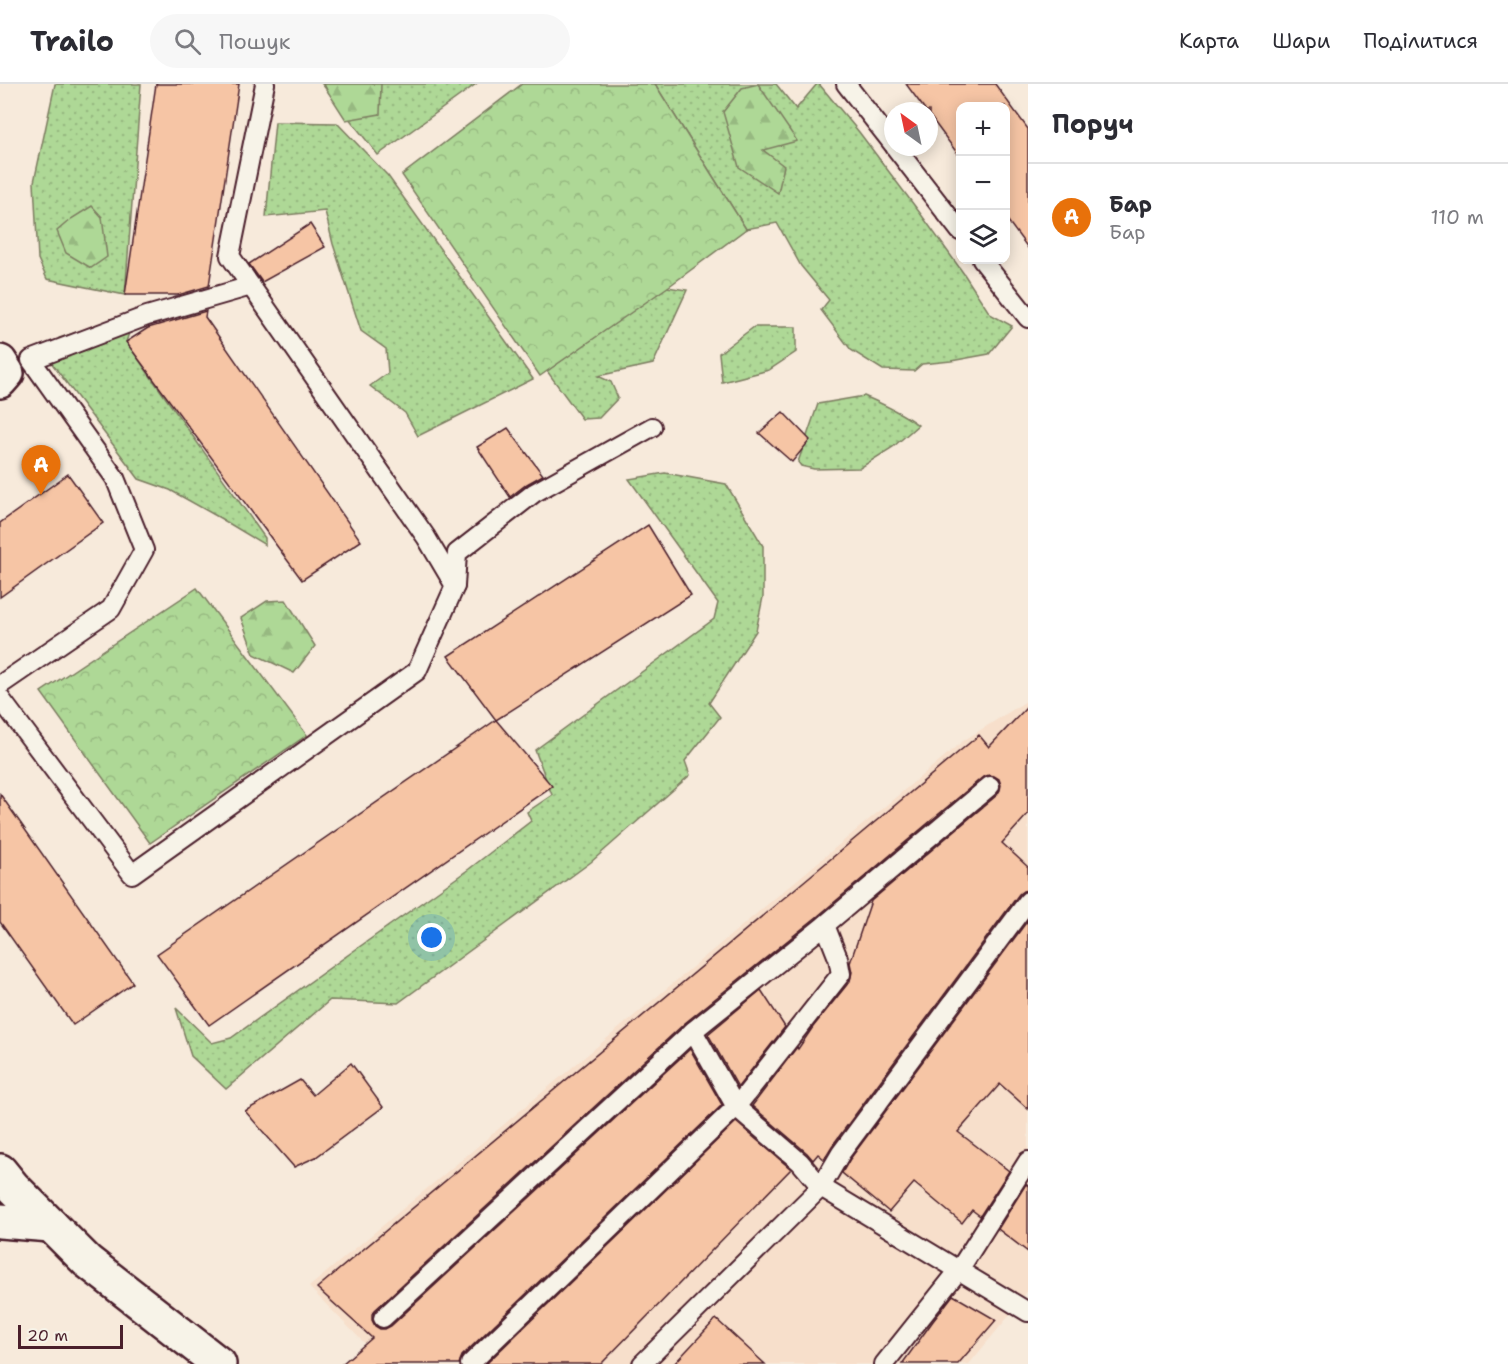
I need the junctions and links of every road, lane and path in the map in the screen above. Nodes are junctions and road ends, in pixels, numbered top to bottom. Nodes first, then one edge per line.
1 (266, 84) edge
2 (846, 84) edge
3 (884, 133) edge
4 (902, 156) edge
5 (956, 226) edge
6 (985, 264) edge
7 (251, 286) junction
8 (1028, 318) edge
9 (10, 369) edge
10 (652, 428) dead end
11 (455, 586) junction
12 (0, 685) edge
13 (0, 698) edge
14 (990, 786) dead end
15 (1028, 901) edge
16 (825, 925) junction
17 (693, 1030) junction
18 (736, 1107) junction
19 (1028, 1161) edge
20 (0, 1171) edge
21 (820, 1187) junction
22 (0, 1221) edge
23 (51, 1225) junction
24 (960, 1270) junction
25 (1028, 1312) edge
26 (383, 1318) dead end
27 (219, 1364) edge
28 (470, 1364) edge
29 (642, 1364) edge
30 (884, 1364) edge

1 - 7 lane
2 - 3 lane
4 - 5 lane
6 - 8 lane
7 - 9 lane
7 - 11 lane
9 - 12 lane
10 - 11 lane
11 - 13 lane
14 - 16 lane
15 - 21 lane
16 - 17 lane
16 - 18 lane
17 - 18 lane
17 - 26 lane
18 - 21 lane
18 - 28 lane
19 - 24 lane
20 - 23 street
21 - 24 lane
21 - 29 lane
22 - 23 street
23 - 27 street
24 - 25 lane
24 - 30 lane

